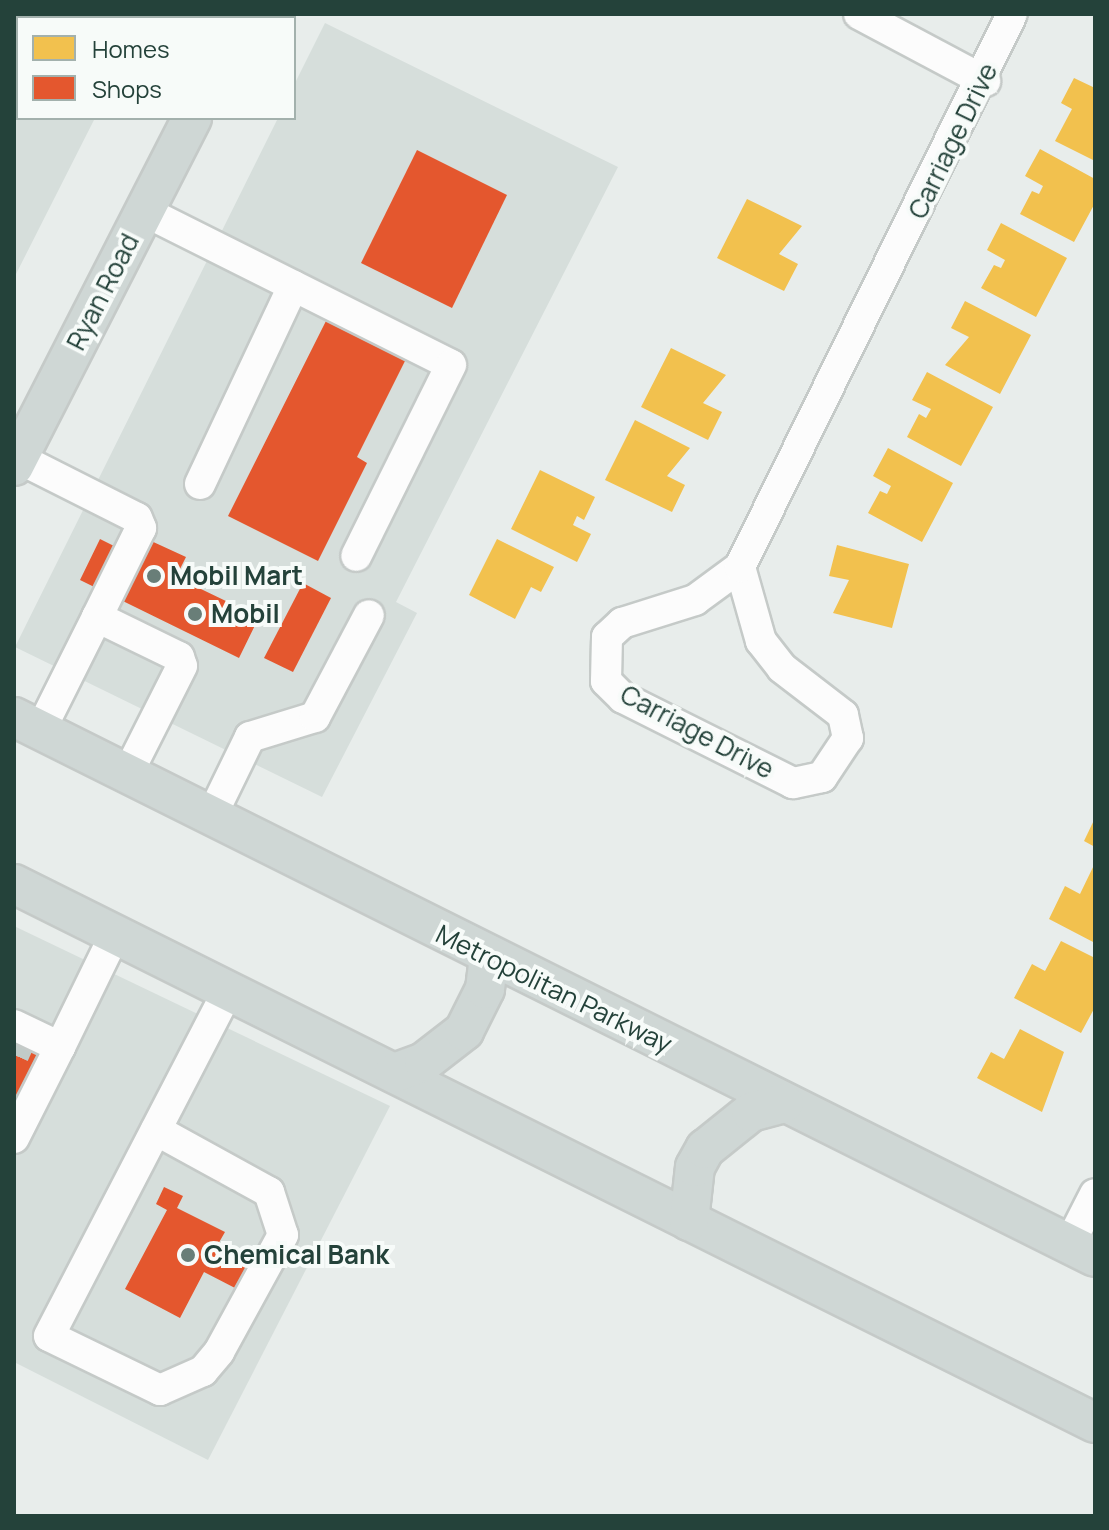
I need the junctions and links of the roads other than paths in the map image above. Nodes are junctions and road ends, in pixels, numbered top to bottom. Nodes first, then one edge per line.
1 (859, 14) edge
2 (1012, 14) edge
3 (985, 81) junction
4 (191, 120) edge
5 (144, 211) junction
6 (293, 286) junction
7 (16, 462) edge
8 (200, 484) dead end
9 (356, 556) dead end
10 (740, 567) junction
11 (369, 615) dead end
12 (97, 617) junction
13 (27, 724) edge
14 (127, 775) junction
15 (211, 817) junction
16 (14, 884) edge
17 (115, 934) junction
18 (489, 957) junction
19 (228, 990) junction
20 (20, 1033) edge
21 (60, 1047) junction
22 (394, 1073) junction
23 (784, 1103) junction
24 (156, 1130) junction
25 (14, 1138) edge
26 (1095, 1194) edge
27 (689, 1221) junction
28 (1082, 1251) edge
29 (1095, 1423) edge

1 - 3 street
2 - 3 street, Carriage Drive
3 - 10 street, Carriage Drive
4 - 5 main road, Ryan Road
5 - 6 street
5 - 7 main road, Ryan Road
6 - 8 street
6 - 9 street
7 - 12 street
10 - 10 street, Carriage Drive
11 - 15 street
12 - 13 street
12 - 14 street
13 - 14 main road, Metropolitan Parkway
14 - 15 main road, Metropolitan Parkway
15 - 18 main road, Metropolitan Parkway
16 - 17 main road
17 - 19 main road
17 - 21 street
18 - 22 main road
18 - 23 main road, Metropolitan Parkway
19 - 22 main road
19 - 24 street
20 - 21 street
21 - 25 street
22 - 27 main road
23 - 27 main road
23 - 28 main road, Metropolitan Parkway
24 - 24 street
26 - 28 street
27 - 29 main road

